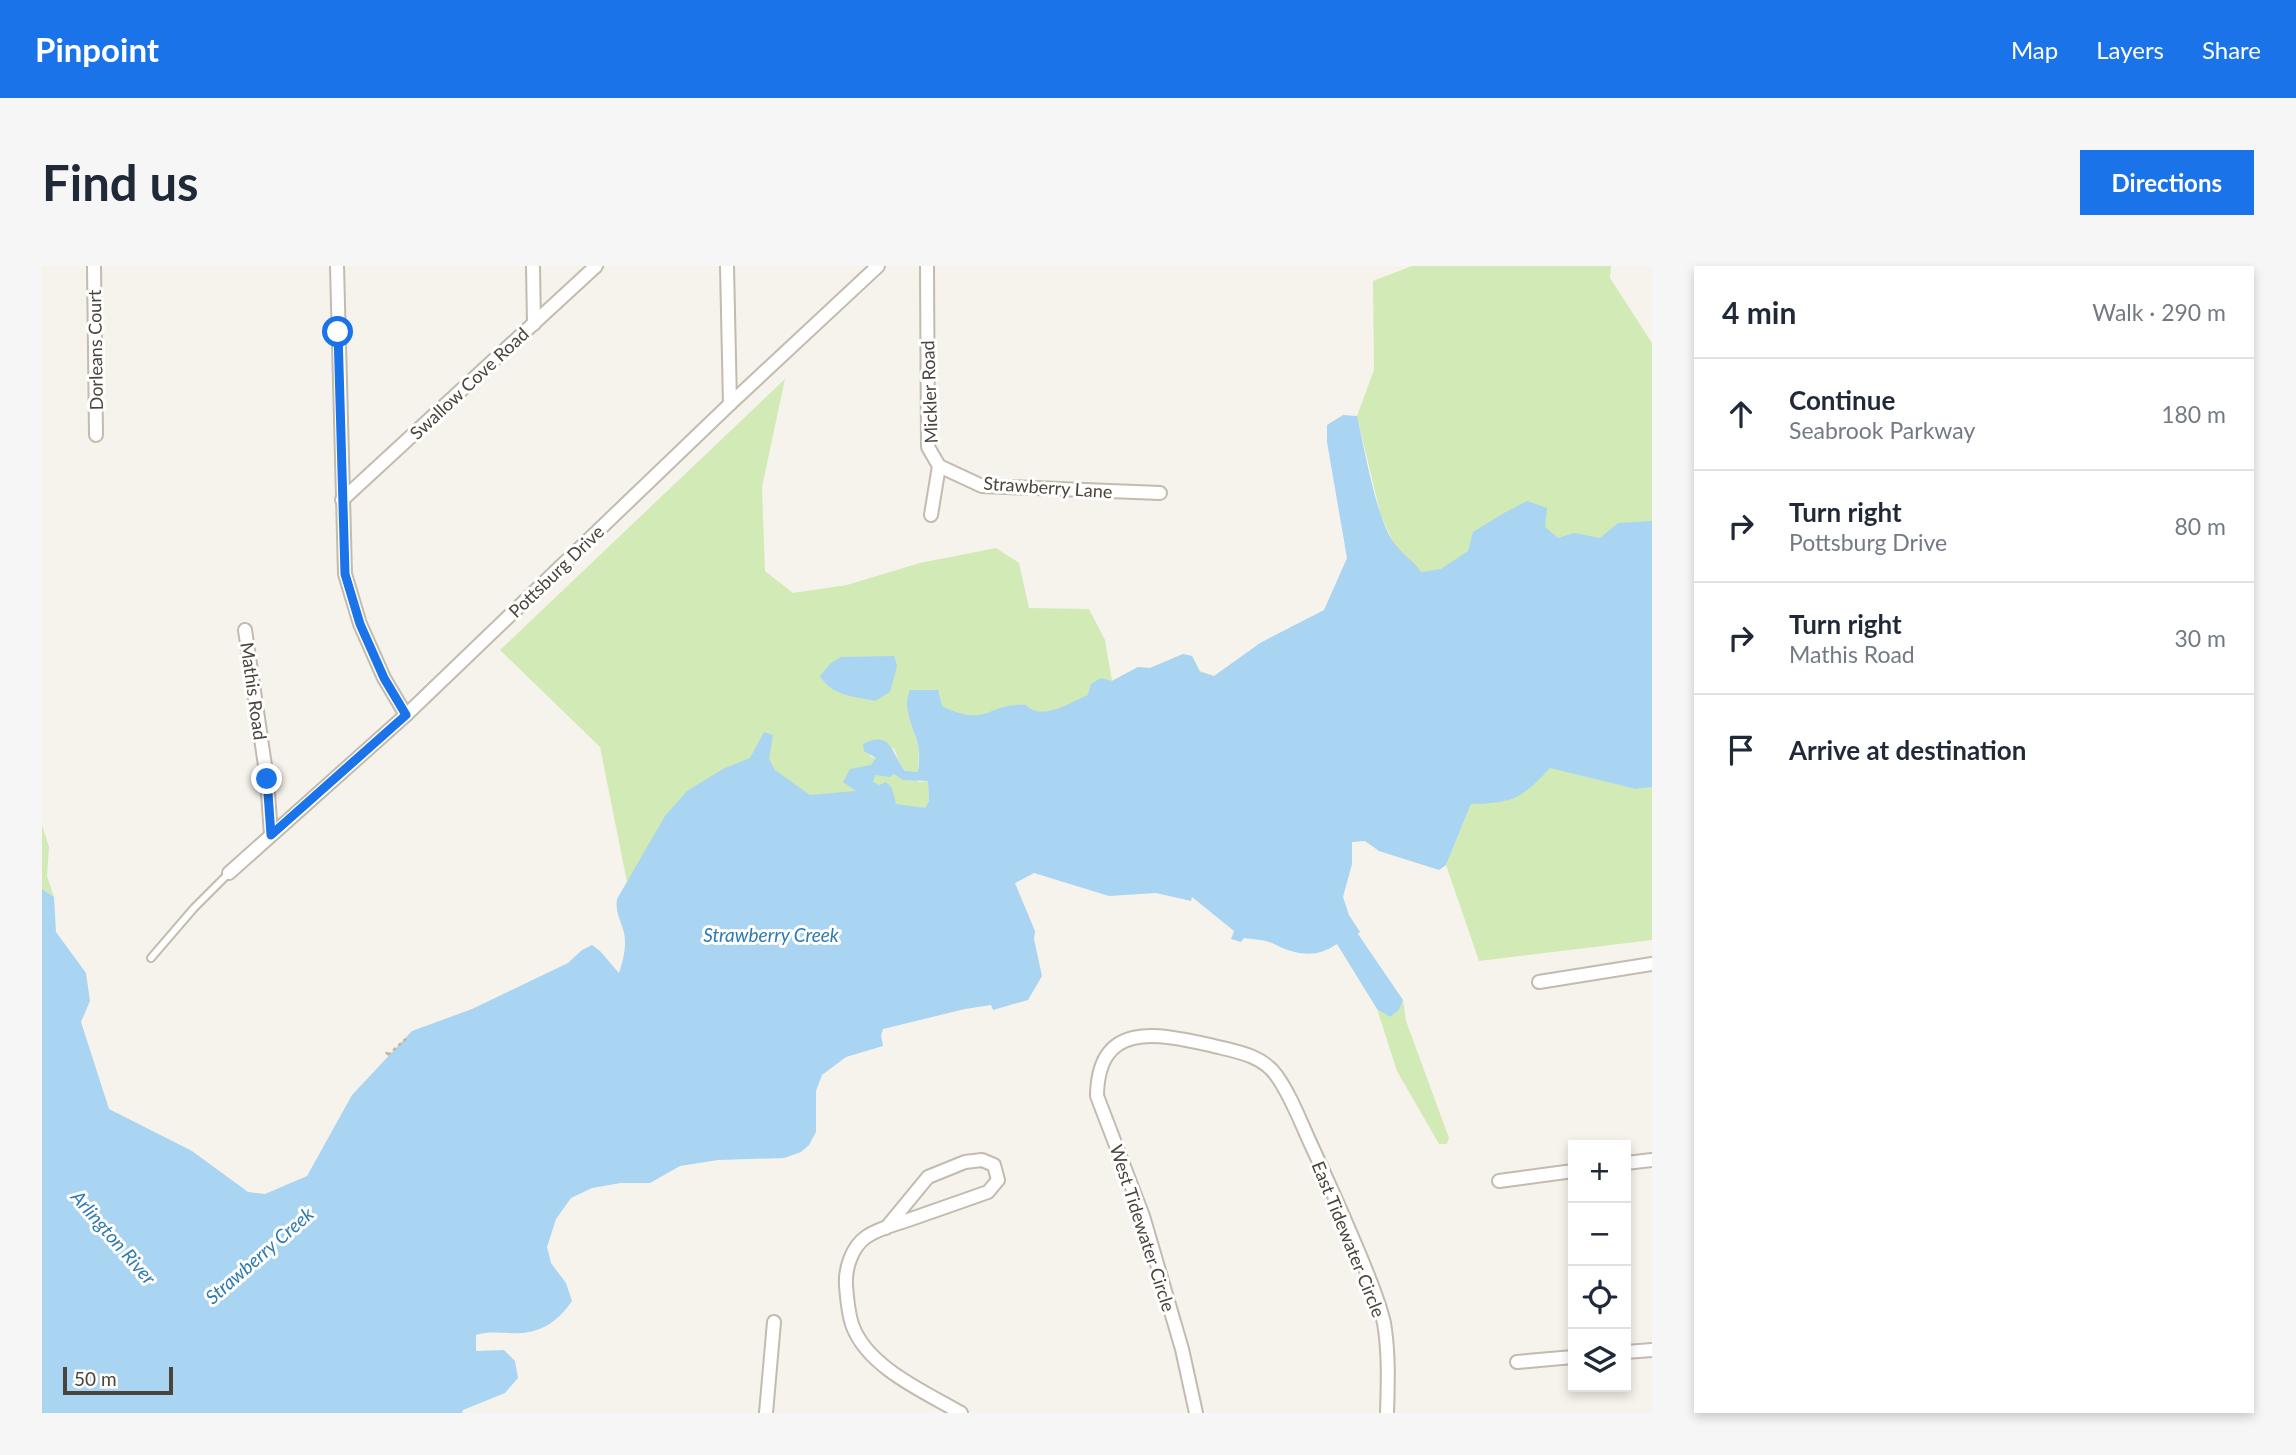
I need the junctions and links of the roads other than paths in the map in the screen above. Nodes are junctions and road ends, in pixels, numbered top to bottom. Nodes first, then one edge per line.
1 (94, 266) edge
2 (337, 266) edge
3 (533, 266) edge
4 (596, 266) edge
5 (727, 266) edge
6 (878, 266) edge
7 (927, 266) edge
8 (534, 324) junction
9 (730, 404) junction
10 (96, 435) dead end
11 (939, 466) junction
12 (1160, 493) dead end
13 (342, 500) junction
14 (931, 515) dead end
15 (245, 630) dead end
16 (406, 715) junction
17 (271, 835) junction
18 (229, 873) joint
19 (151, 958) dead end
20 (1652, 964) edge
21 (1539, 982) dead end
22 (1275, 1073) joint
23 (1652, 1160) edge
24 (1631, 1162) edge
25 (1568, 1172) edge
26 (1499, 1181) dead end
27 (886, 1228) junction
28 (774, 1322) dead end
29 (1652, 1350) edge
30 (1631, 1352) edge
31 (1568, 1357) edge
32 (1517, 1362) dead end
33 (766, 1413) edge
34 (961, 1413) edge
35 (1196, 1413) edge
36 (1387, 1413) edge

1 - 10 street, Dorleans Court
2 - 13 street
3 - 8 street
4 - 8 street, Swallow Cove Road
5 - 9 street
6 - 9 street, Pottsburg Drive
7 - 11 street, Mickler Road
8 - 13 street, Swallow Cove Road
9 - 16 street, Pottsburg Drive
11 - 12 street, Strawberry Lane
11 - 14 street, Mickler Road
13 - 16 street
15 - 17 street, Mathis Road
16 - 17 street, Pottsburg Drive
17 - 18 street, Pottsburg Drive
18 - 19 lane
20 - 21 street
22 - 35 street, West Tidewater Circle
22 - 36 street, East Tidewater Circle
23 - 24 street
25 - 26 street
27 - 27 street
27 - 34 street
28 - 33 street
29 - 30 street
31 - 32 street

